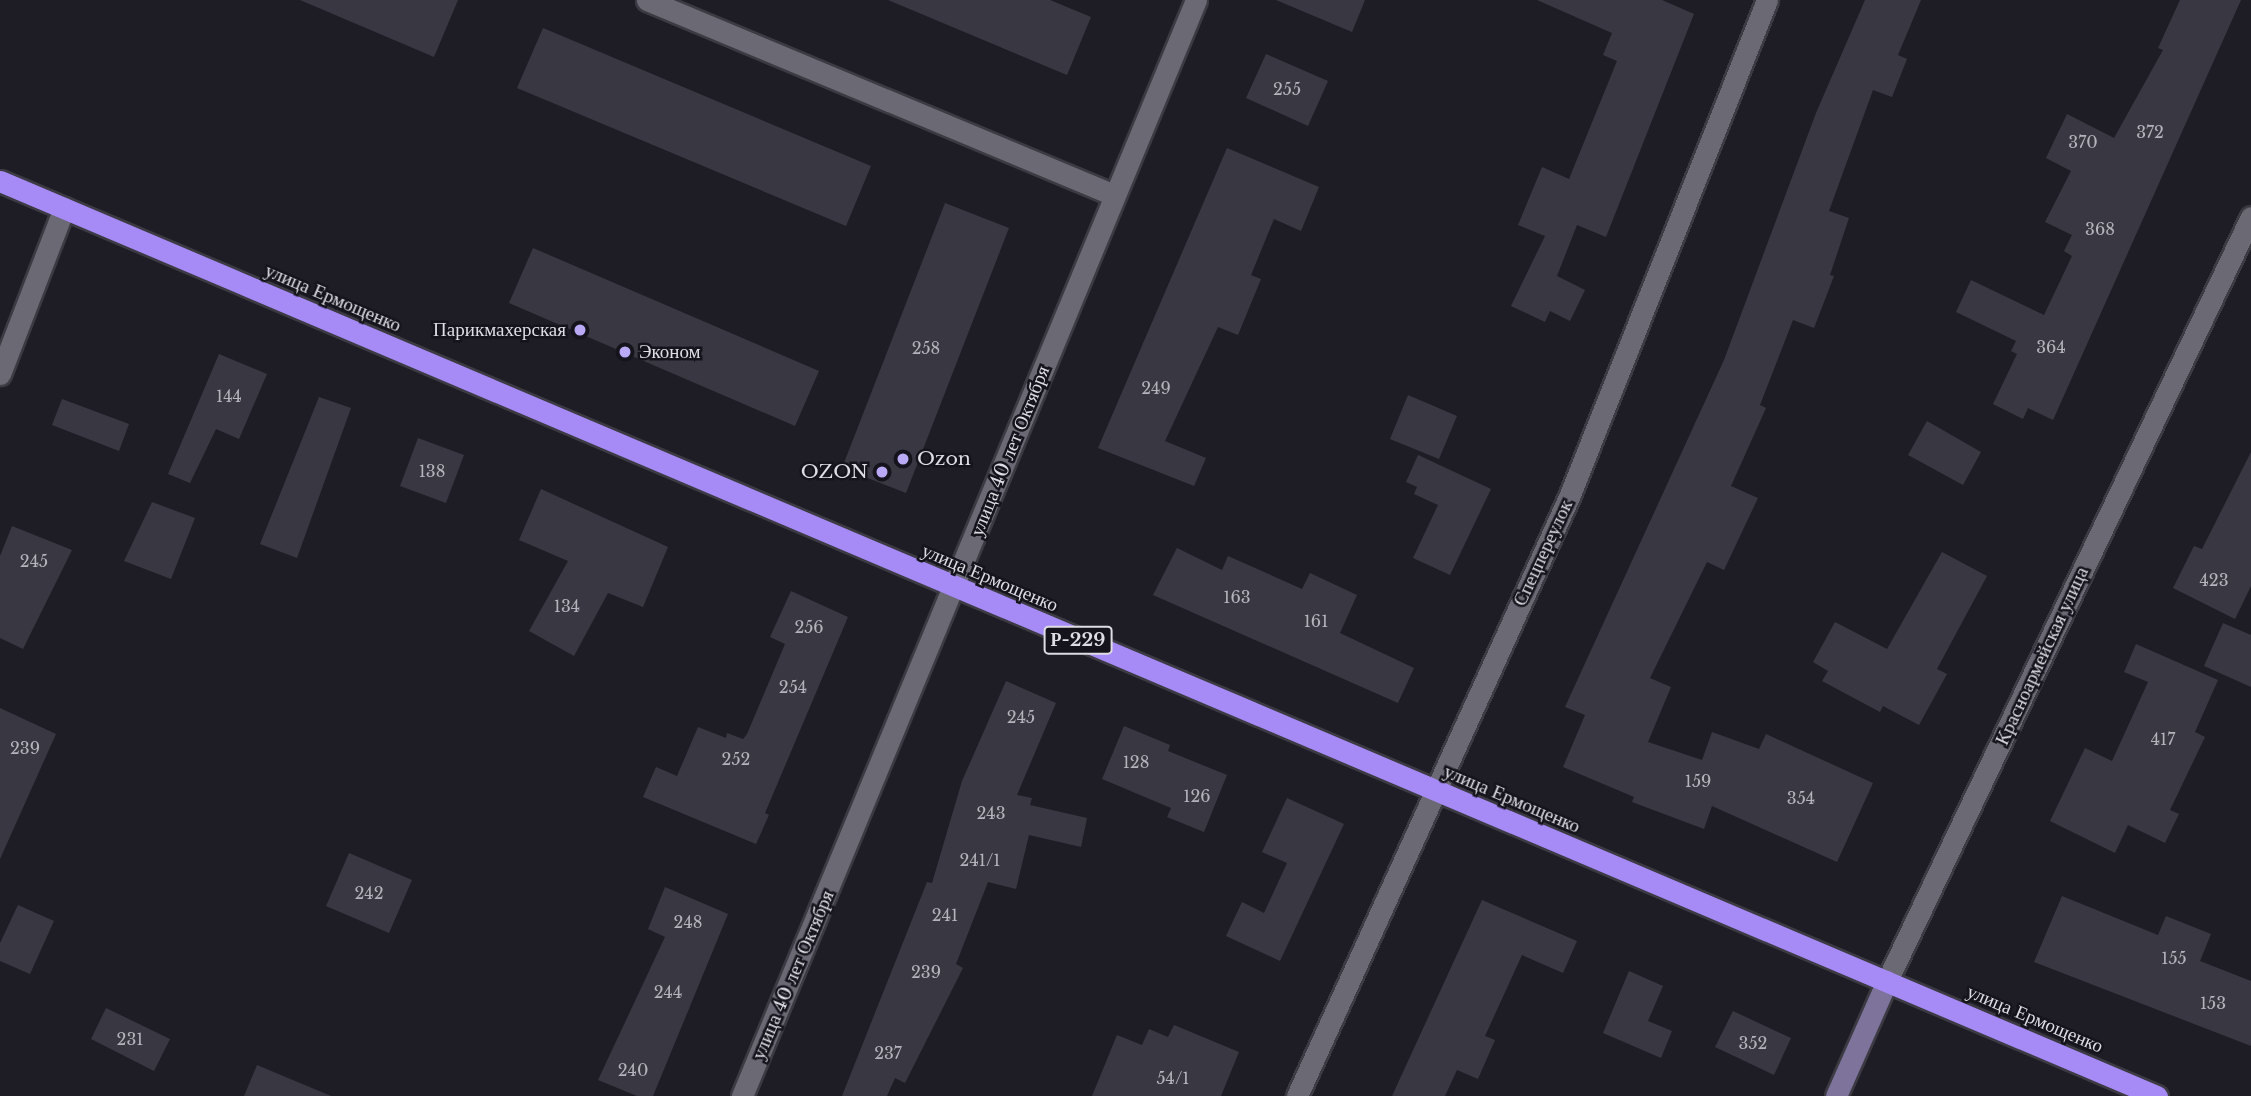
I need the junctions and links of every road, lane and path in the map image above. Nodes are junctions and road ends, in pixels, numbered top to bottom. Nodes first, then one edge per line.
1 (647, 0) edge
2 (1196, 0) edge
3 (1768, 0) edge
4 (0, 181) edge
5 (1114, 195) junction
6 (64, 208) junction
7 (2251, 217) edge
8 (0, 374) edge
9 (954, 587) junction
10 (1434, 790) junction
11 (1887, 981) junction
12 (742, 1096) edge
13 (1297, 1096) edge
14 (1836, 1096) edge
15 (2157, 1096) edge

1 - 5 street
2 - 5 street, улица 40 лет Октября
3 - 10 street, Спецпереулок
4 - 6 highway, улица Ермощенко / Р-229
5 - 9 street, улица 40 лет Октября
6 - 8 street
6 - 9 highway, улица Ермощенко / Р-229
7 - 11 street, Красноармейская улица
9 - 10 highway, улица Ермощенко / Р-229
9 - 12 street, улица 40 лет Октября
10 - 11 highway, улица Ермощенко / Р-229
10 - 13 street, Спецпереулок
11 - 14 street, Красноармейская улица
11 - 15 highway, улица Ермощенко / Р-229

